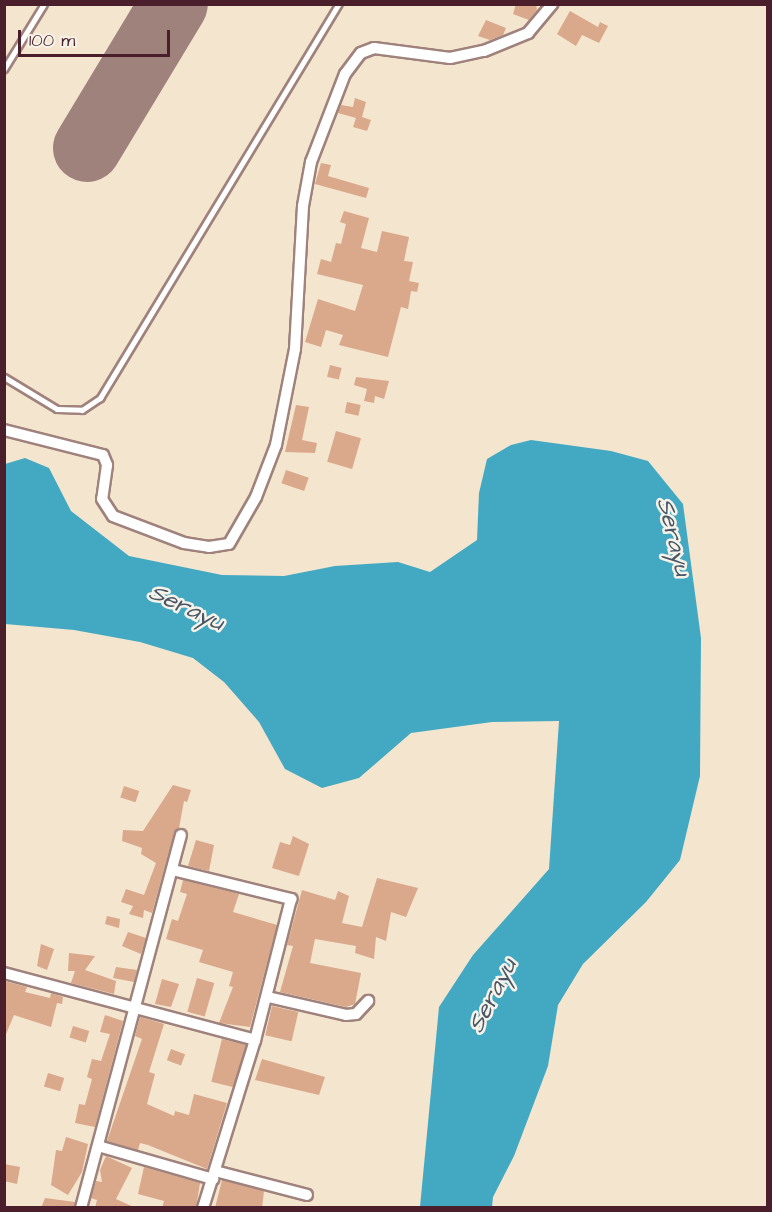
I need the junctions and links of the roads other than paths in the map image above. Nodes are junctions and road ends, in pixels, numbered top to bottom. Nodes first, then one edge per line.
1 (44, 4) edge
2 (339, 4) edge
3 (552, 4) edge
4 (4, 69) edge
5 (4, 377) edge
6 (4, 430) edge
7 (181, 835) dead end
8 (173, 870) junction
9 (4, 973) edge
10 (268, 997) junction
11 (368, 1001) dead end
12 (135, 1009) junction
13 (255, 1040) junction
14 (98, 1146) junction
15 (214, 1175) junction
16 (307, 1195) dead end
17 (81, 1208) edge
18 (203, 1208) edge

1 - 4 lane
2 - 5 lane
3 - 6 street
7 - 8 street
8 - 10 street
8 - 12 street
9 - 12 street
10 - 11 street
10 - 13 street
12 - 13 street
12 - 14 street
13 - 15 street
14 - 15 street
14 - 17 street
15 - 16 street
15 - 18 street

